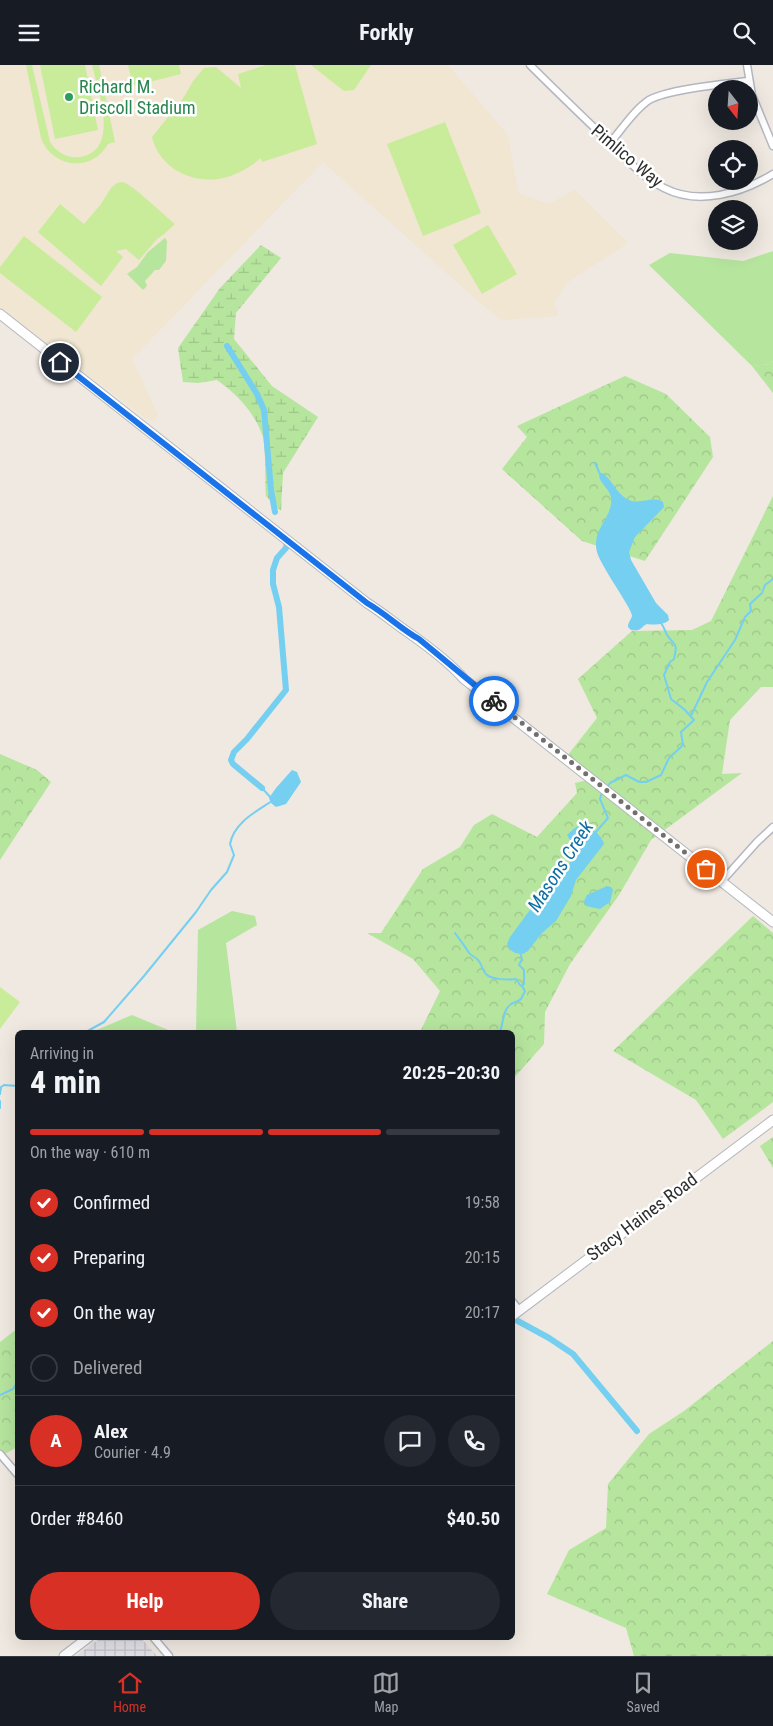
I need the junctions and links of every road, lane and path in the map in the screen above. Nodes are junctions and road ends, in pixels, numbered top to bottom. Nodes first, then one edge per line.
1 (530, 65) edge
2 (747, 65) edge
3 (748, 80) edge
4 (708, 87) edge
5 (758, 113) edge
6 (610, 143) junction
7 (773, 147) edge
8 (773, 175) edge
9 (0, 314) edge
10 (773, 827) edge
11 (722, 881) junction
12 (773, 922) edge
13 (773, 1119) edge
14 (516, 1313) edge
15 (0, 1454) edge
16 (15, 1472) edge
17 (84, 1640) edge
18 (155, 1640) edge
19 (64, 1656) edge
20 (168, 1656) edge

1 - 6 street, Pimlico Way
2 - 3 street
4 - 6 street
5 - 7 street
6 - 8 street, Pimlico Way
9 - 11 street
10 - 11 street
11 - 12 street
13 - 14 street, Stacy Haines Road
15 - 16 street
17 - 19 street
18 - 20 street

